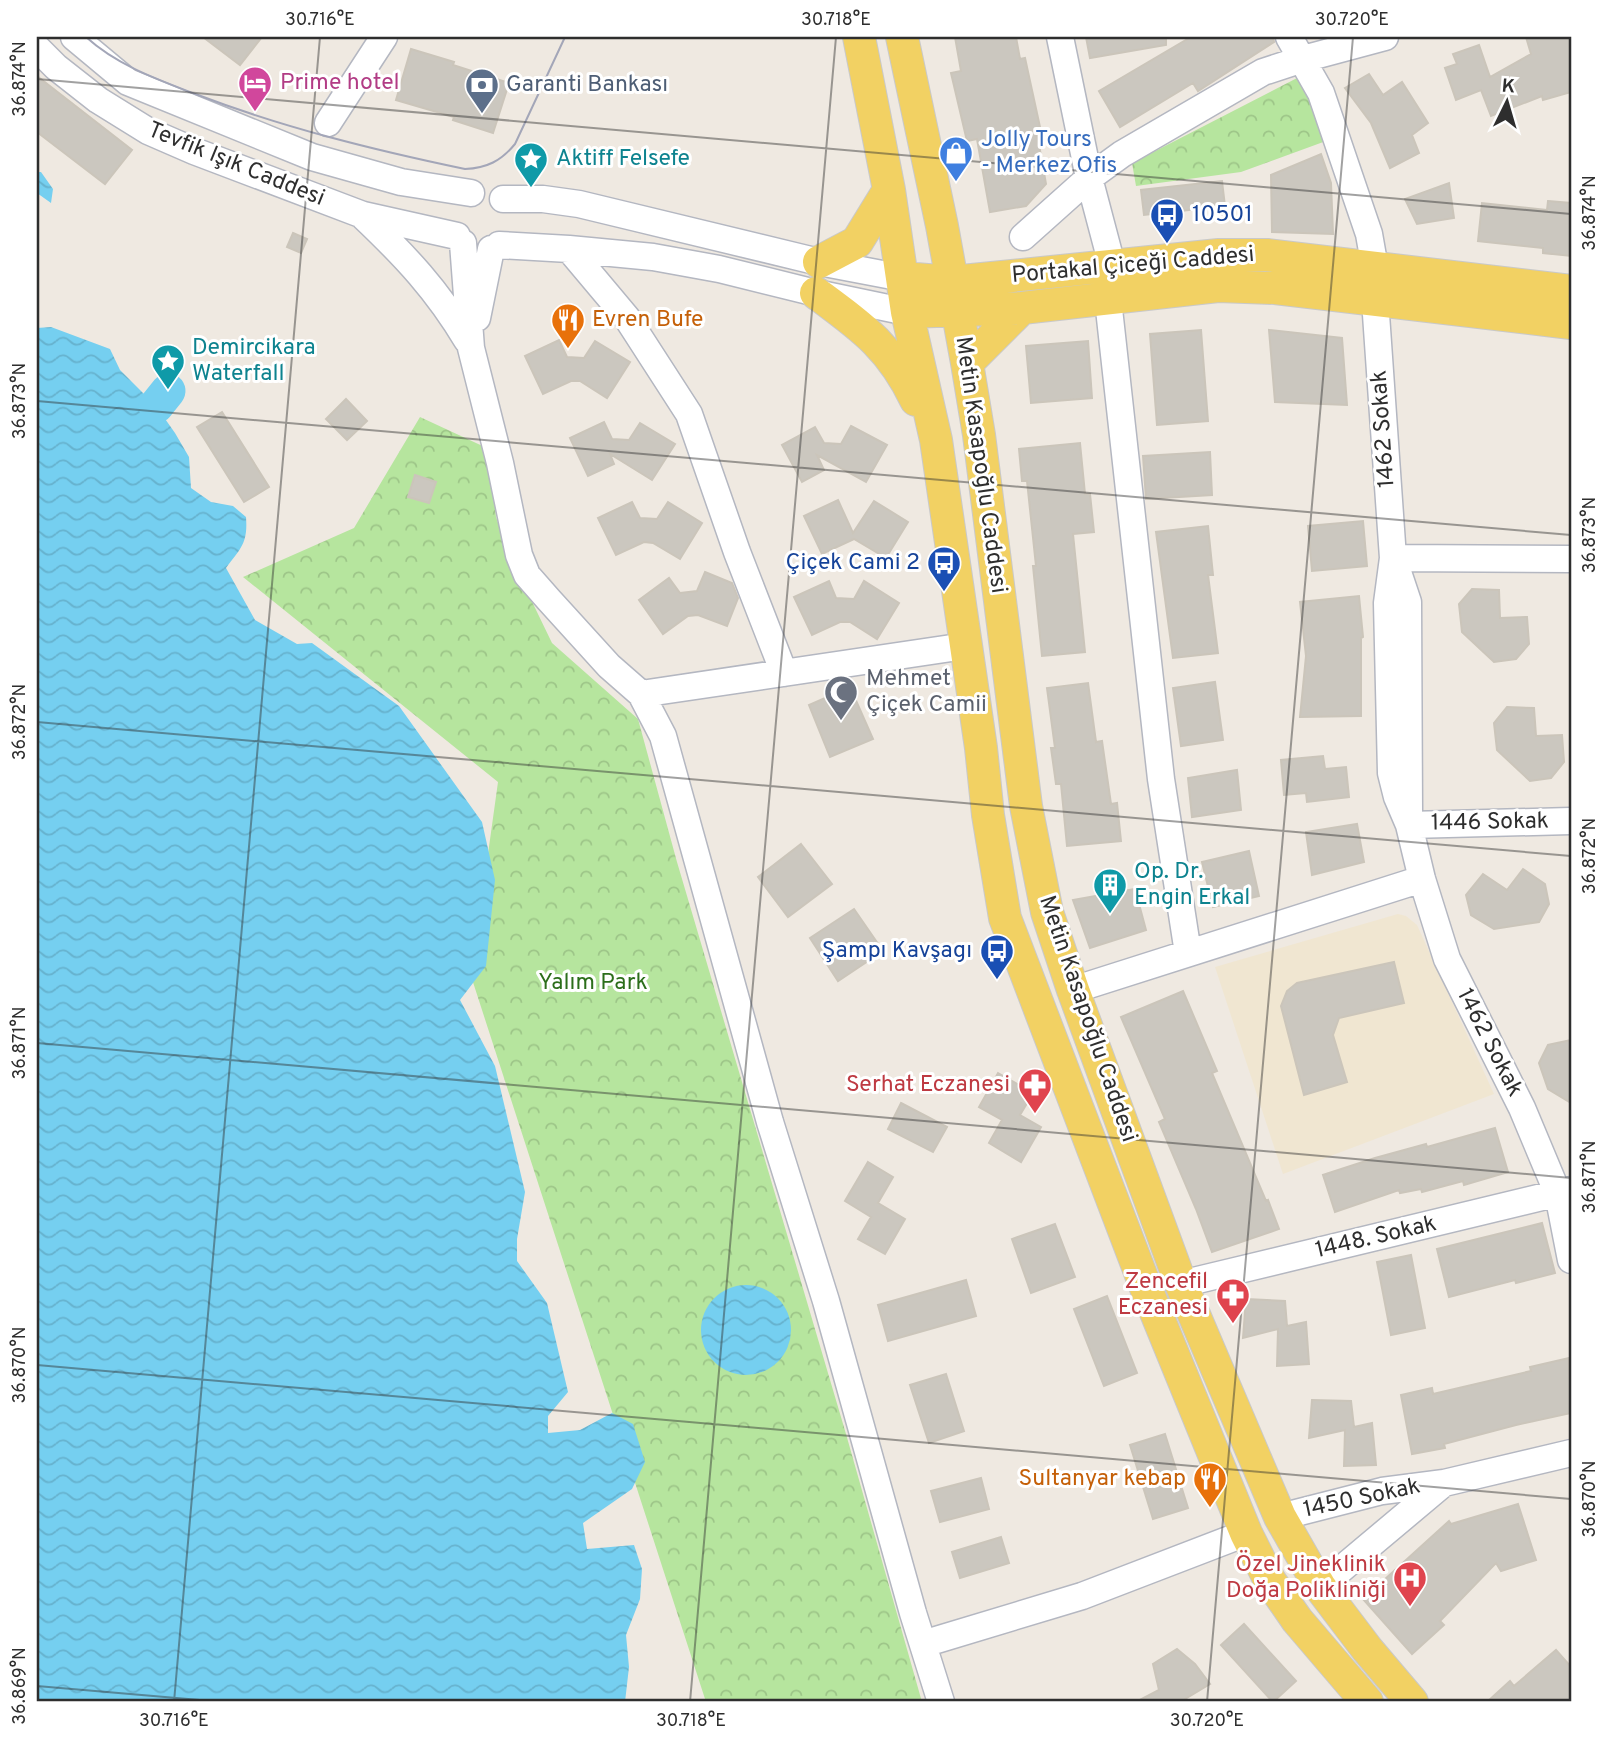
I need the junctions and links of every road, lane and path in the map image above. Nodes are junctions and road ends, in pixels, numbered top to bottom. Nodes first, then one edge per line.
1 (384, 37) edge
2 (859, 37) edge
3 (902, 37) edge
4 (1060, 37) edge
5 (1385, 37) edge
6 (84, 40) edge
7 (37, 48) edge
8 (1296, 48) edge
9 (328, 123) dead end
10 (1089, 178) junction
11 (889, 190) junction
12 (471, 193) junction
13 (503, 199) junction
14 (363, 215) junction
15 (942, 226) junction
16 (1023, 237) dead end
17 (460, 239) junction
18 (495, 247) junction
19 (569, 248) junction
20 (819, 262) junction
21 (1112, 265) junction
22 (1375, 268) junction
23 (1014, 276) junction
24 (902, 278) junction
25 (952, 288) junction
26 (1571, 290) edge
27 (816, 293) junction
28 (1108, 300) junction
29 (1375, 300) junction
30 (1022, 307) junction
31 (907, 312) junction
32 (1571, 323) edge
33 (471, 348) junction
34 (967, 363) junction
35 (936, 440) junction
36 (1393, 558) junction
37 (1571, 559) edge
38 (965, 646) junction
39 (784, 673) junction
40 (641, 694) junction
41 (1571, 821) edge
42 (1409, 825) junction
43 (1422, 879) junction
44 (1188, 953) junction
45 (1073, 990) junction
46 (1565, 1192) edge
47 (1571, 1260) edge
48 (1181, 1284) junction
49 (1571, 1453) edge
50 (1444, 1483) junction
51 (1280, 1517) junction
52 (1246, 1534) junction
53 (1320, 1587) junction
54 (923, 1644) junction
55 (941, 1702) edge
56 (1367, 1702) edge
57 (1412, 1702) edge

1 - 9 street
2 - 11 main road, Metin Kasapoğlu Caddesi
3 - 15 main road, Metin Kasapoğlu Caddesi
4 - 10 street
5 - 8 street
6 - 12 street, Tevfik Işık Caddesi
7 - 14 street, Tevfik Işık Caddesi
8 - 10 street
8 - 22 street
10 - 16 street
10 - 21 street
11 - 20 main road
11 - 24 main road, Metin Kasapoğlu Caddesi
12 - 13 street
12 - 17 street
13 - 18 street
13 - 20 street
14 - 17 street, Tevfik Işık Caddesi
14 - 33 street
15 - 23 main road
15 - 25 main road, Metin Kasapoğlu Caddesi
17 - 18 street
17 - 33 street
18 - 19 street
18 - 33 street
19 - 27 street
19 - 39 street
20 - 24 street
21 - 22 main road, Portakal Çiceği Caddesi
21 - 23 main road, Portakal Çiceği Caddesi
22 - 26 main road, Portakal Çiceği Caddesi
23 - 25 main road, Portakal Çiceği Caddesi
24 - 25 main road, Portakal Çiceği Caddesi
24 - 31 main road, Metin Kasapoğlu Caddesi
25 - 30 main road, Portakal Çiceği Caddesi
25 - 31 main road, Portakal Çiceği Caddesi
25 - 34 main road, Metin Kasapoğlu Caddesi
27 - 31 street
27 - 35 main road
28 - 29 main road, Portakal Çiceği Caddesi
28 - 30 main road, Portakal Çiceği Caddesi
28 - 44 street
29 - 32 main road, Portakal Çiceği Caddesi
29 - 36 street, 1462 Sokak
30 - 34 main road
31 - 35 main road, Metin Kasapoğlu Caddesi
33 - 40 street
34 - 45 main road, Metin Kasapoğlu Caddesi
35 - 38 main road, Metin Kasapoğlu Caddesi
36 - 37 street
36 - 42 street, 1462 Sokak
38 - 39 street
38 - 52 main road, Metin Kasapoğlu Caddesi
39 - 40 street
40 - 54 street
41 - 42 street, 1446 Sokak
42 - 43 street, 1462 Sokak
43 - 44 street
43 - 46 street, 1462 Sokak
44 - 45 street
45 - 48 main road, Metin Kasapoğlu Caddesi
46 - 47 street, 1462 Sokak
46 - 48 street, 1448. Sokak
48 - 51 main road, Metin Kasapoğlu Caddesi
49 - 50 street, 1450 Sokak
50 - 51 street, 1450 Sokak
50 - 53 street, 1450 Sokak
51 - 53 main road, Metin Kasapoğlu Caddesi
52 - 54 street
52 - 56 main road, Metin Kasapoğlu Caddesi
53 - 57 main road, Metin Kasapoğlu Caddesi
54 - 55 street

